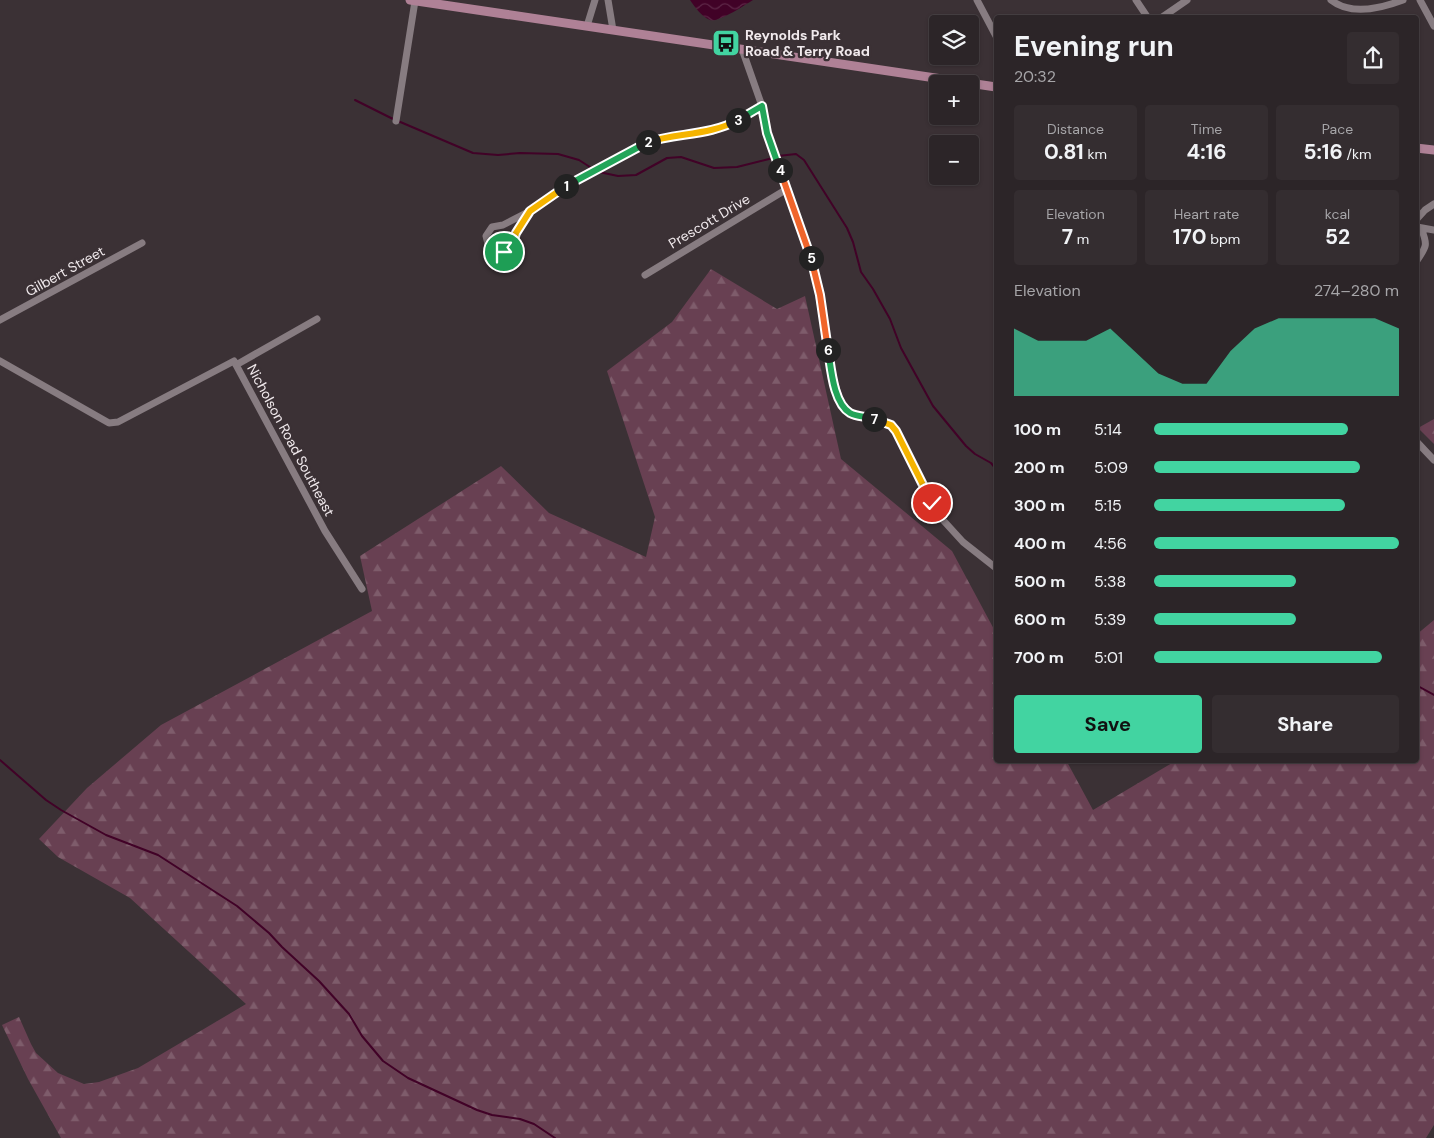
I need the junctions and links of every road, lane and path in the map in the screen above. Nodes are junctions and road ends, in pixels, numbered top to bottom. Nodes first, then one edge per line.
1 (412, 0) edge
2 (595, 0) edge
3 (608, 0) edge
4 (977, 0) edge
5 (1136, 0) edge
6 (1187, 0) edge
7 (1331, 0) edge
8 (1404, 0) edge
9 (1420, 0) edge
10 (1146, 15) edge
11 (1164, 15) edge
12 (587, 26) junction
13 (1434, 26) edge
14 (613, 30) junction
15 (994, 32) edge
16 (742, 49) junction
17 (994, 87) edge
18 (762, 106) junction
19 (396, 121) dead end
20 (1419, 148) edge
21 (1434, 150) edge
22 (787, 189) junction
23 (1434, 204) edge
24 (530, 211) junction
25 (1419, 217) edge
26 (503, 225) junction
27 (1419, 227) edge
28 (1434, 230) edge
29 (514, 239) junction
30 (142, 243) dead end
31 (1419, 258) edge
32 (645, 275) dead end
33 (317, 319) dead end
34 (0, 320) edge
35 (0, 361) edge
36 (236, 365) junction
37 (1419, 444) edge
38 (1434, 460) edge
39 (994, 566) edge
40 (362, 589) dead end

1 - 12 main road
1 - 19 street
2 - 12 street
3 - 14 street
4 - 15 street
5 - 10 street
6 - 11 street
7 - 8 street
9 - 13 street
12 - 14 main road
14 - 16 main road
16 - 17 main road
16 - 18 street
18 - 22 street
18 - 24 street
20 - 21 main road
22 - 32 street, Prescott Drive
22 - 39 street
23 - 25 street
24 - 26 street
24 - 29 street
26 - 29 street
26 - 29 street
27 - 28 street
27 - 31 street
30 - 34 street, Gilbert Street
33 - 36 street
35 - 36 street, Nicholson Road Southeast
36 - 40 street, Nicholson Road Southeast
37 - 38 street

